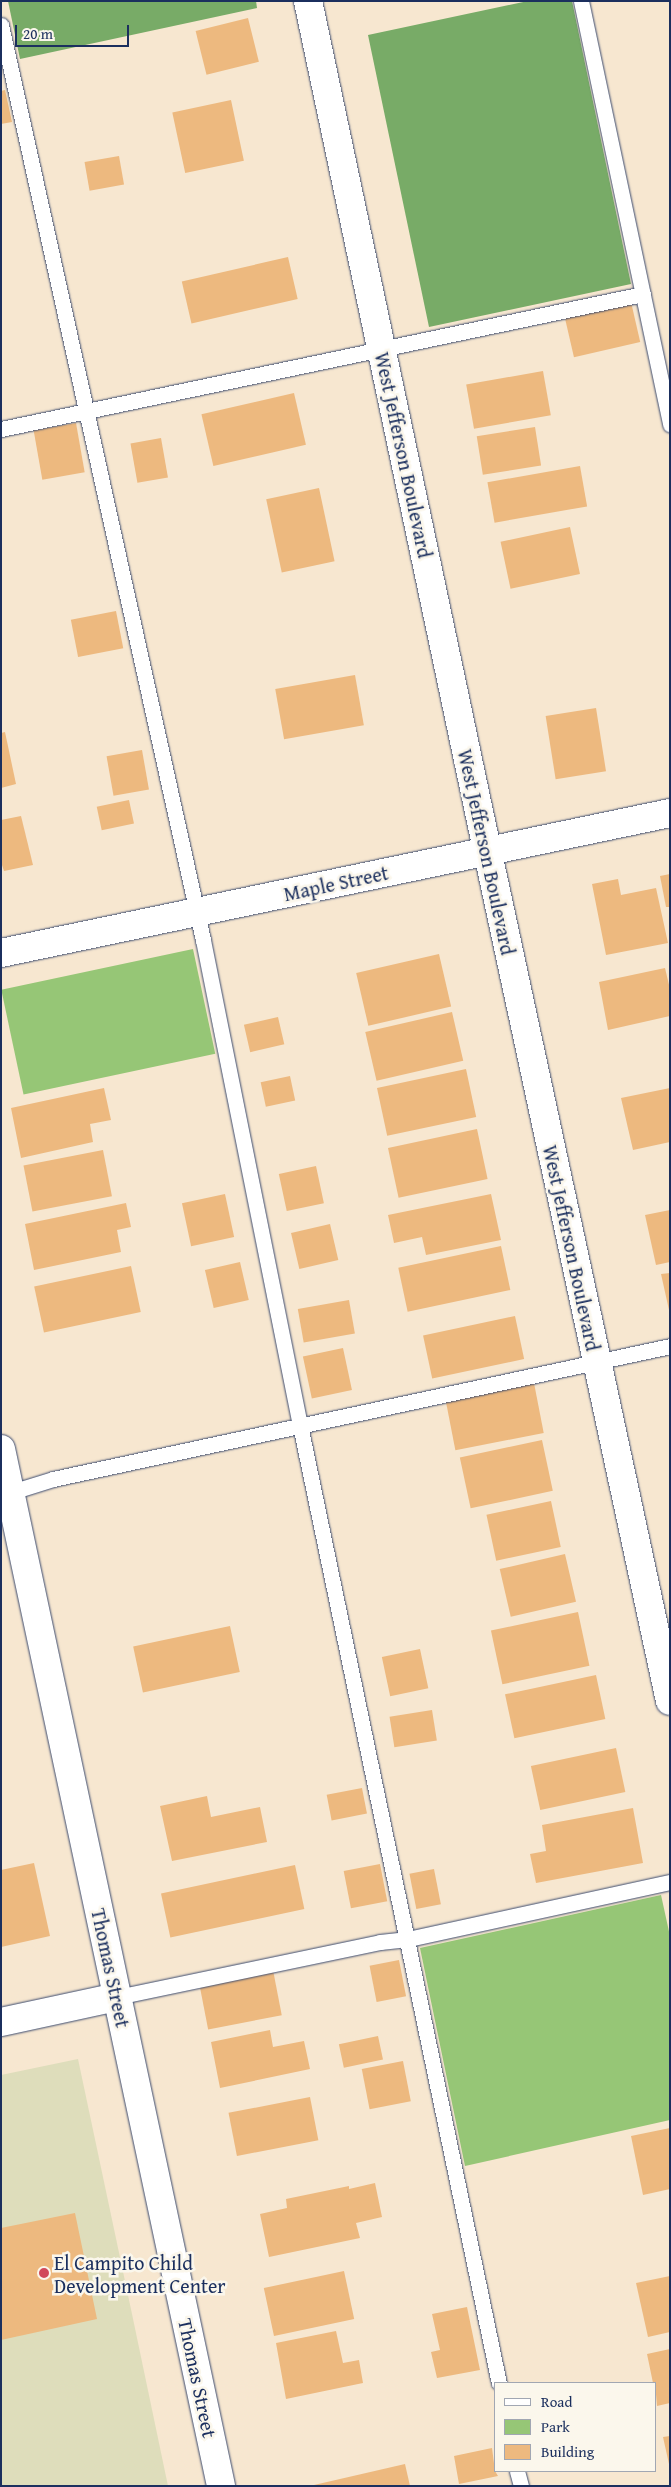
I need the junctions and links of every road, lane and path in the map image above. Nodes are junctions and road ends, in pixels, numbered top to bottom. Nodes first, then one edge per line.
1 (308, 1) edge
2 (581, 1) edge
3 (1, 25) edge
4 (643, 294) junction
5 (382, 350) junction
6 (86, 411) junction
7 (670, 426) edge
8 (1, 428) edge
9 (670, 812) edge
10 (487, 852) junction
11 (197, 912) junction
12 (1, 953) edge
13 (670, 1346) edge
14 (596, 1362) junction
15 (300, 1425) junction
16 (1, 1449) edge
17 (6, 1493) edge
18 (670, 1701) edge
19 (670, 1882) edge
20 (408, 1939) junction
21 (117, 1997) junction
22 (1, 2022) edge
23 (499, 2382) edge
24 (518, 2472) edge
25 (221, 2486) edge
26 (520, 2486) edge

1 - 5 street, West Jefferson Boulevard
2 - 4 lane
3 - 6 lane
4 - 5 lane
4 - 7 lane
5 - 6 lane
5 - 10 street, West Jefferson Boulevard
6 - 8 lane
6 - 11 lane
9 - 10 street, Maple Street
10 - 11 street, Maple Street
10 - 14 street, West Jefferson Boulevard
11 - 12 street, Maple Street
11 - 15 lane
13 - 14 lane
14 - 15 lane
14 - 18 street, West Jefferson Boulevard
15 - 17 lane
15 - 20 lane
16 - 17 street, Thomas Street
17 - 21 street, Thomas Street
19 - 20 lane
20 - 21 lane
20 - 23 lane
21 - 22 street
21 - 25 street, Thomas Street
24 - 26 lane

